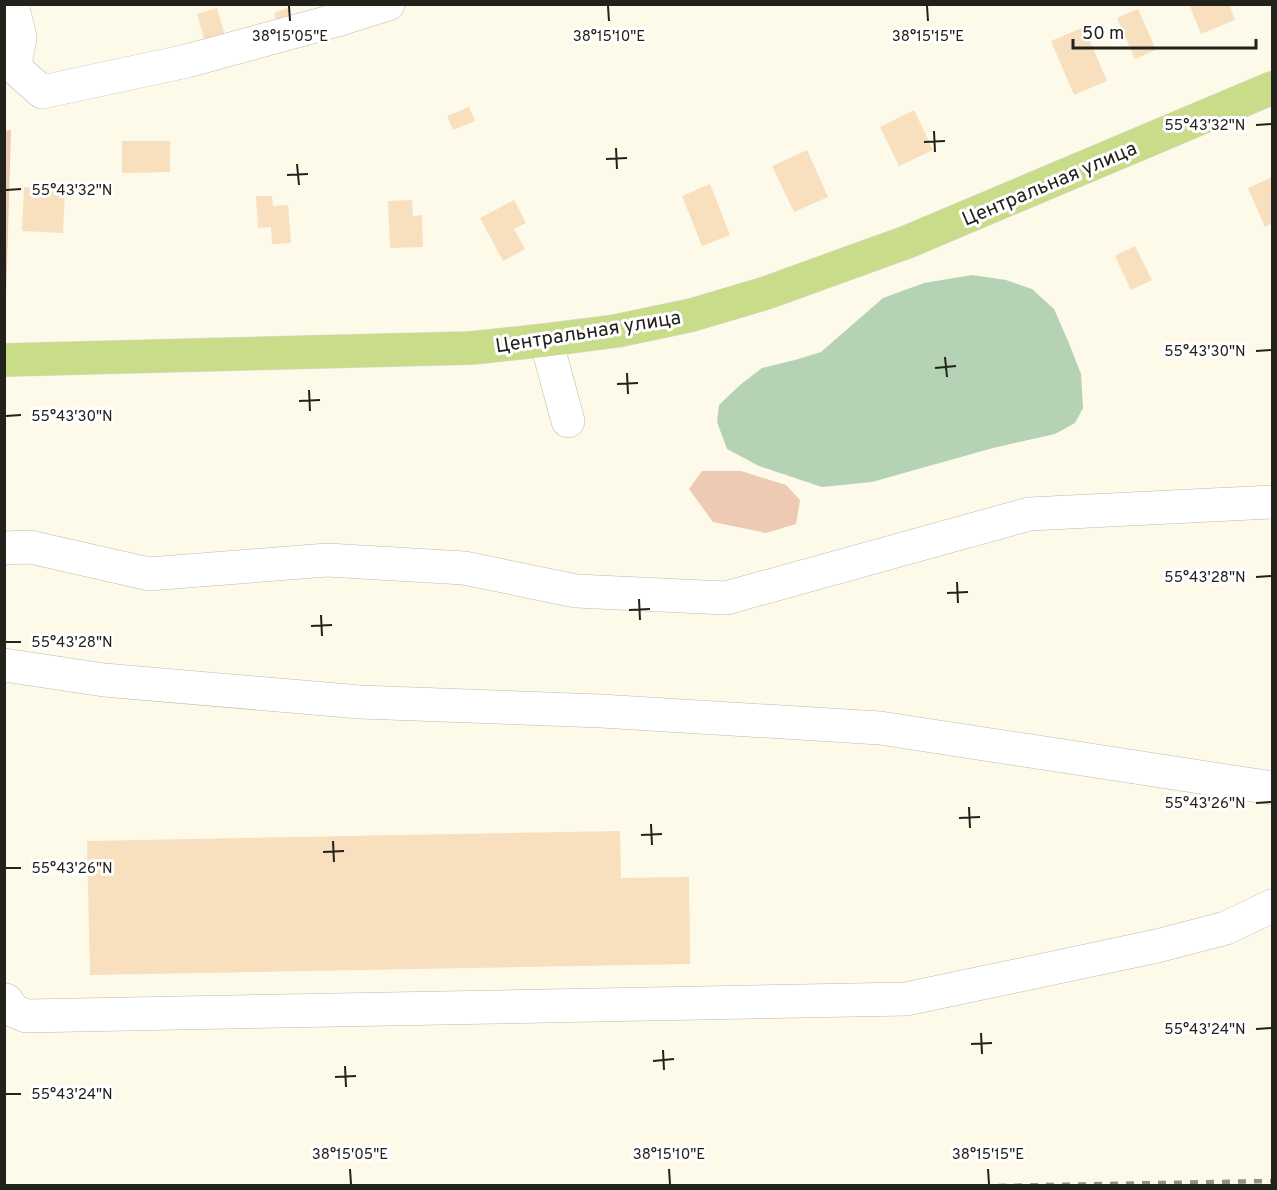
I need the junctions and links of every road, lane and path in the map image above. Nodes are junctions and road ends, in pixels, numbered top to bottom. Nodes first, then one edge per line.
1 (12, 4) edge
2 (388, 4) edge
3 (1272, 88) edge
4 (546, 340) junction
5 (4, 360) edge
6 (568, 421) dead end
7 (1272, 502) edge
8 (4, 548) edge
9 (4, 664) edge
10 (1272, 789) edge
11 (1272, 906) edge
12 (6, 1000) dead end

1 - 2 street
3 - 4 main road, Центральная улица
4 - 5 main road, Центральная улица
4 - 6 street
7 - 8 street
9 - 10 street
11 - 12 street

